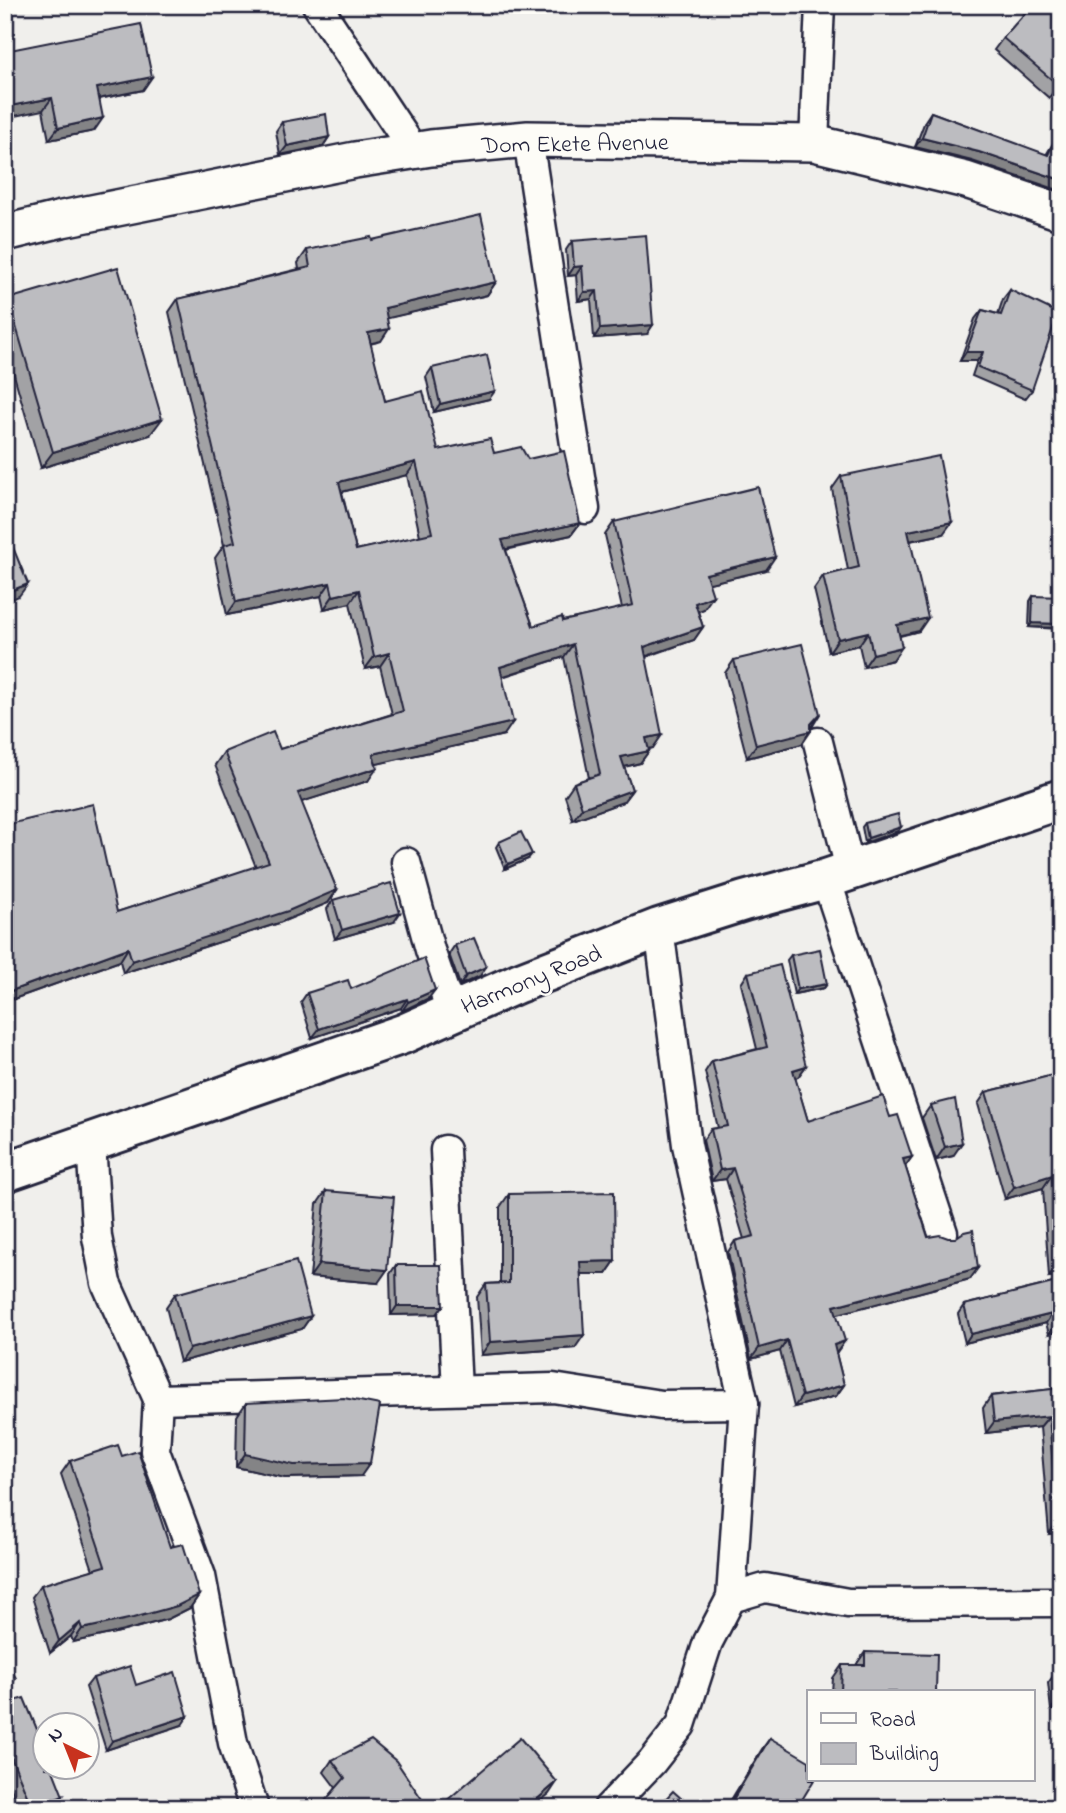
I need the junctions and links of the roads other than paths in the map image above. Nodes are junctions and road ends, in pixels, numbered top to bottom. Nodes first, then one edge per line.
1 (317, 5) edge
2 (820, 5) edge
3 (528, 139) junction
4 (814, 143) junction
5 (414, 151) junction
6 (1061, 212) edge
7 (5, 233) edge
8 (585, 509) dead end
9 (818, 742) edge
10 (1061, 799) edge
11 (406, 862) dead end
12 (838, 874) junction
13 (659, 928) junction
14 (451, 1011) junction
15 (91, 1143) junction
16 (444, 1150) dead end
17 (5, 1172) edge
18 (943, 1233) edge
19 (457, 1390) junction
20 (158, 1399) junction
21 (744, 1404) junction
22 (731, 1598) junction
23 (1061, 1602) edge
24 (254, 1808) edge
25 (608, 1808) edge

1 - 5 street
2 - 4 street
3 - 4 street, Dom Ekete Avenue
3 - 5 street, Dom Ekete Avenue
3 - 8 street
4 - 6 street, Dom Ekete Avenue
5 - 7 street, Dom Ekete Avenue
9 - 12 street
10 - 12 main road, Harmony Road
11 - 14 street
12 - 13 main road, Harmony Road
12 - 18 street
13 - 14 main road, Harmony Road
13 - 21 street
14 - 15 main road, Harmony Road
15 - 17 main road, Harmony Road
15 - 20 street
16 - 19 street
19 - 20 street
19 - 21 street
20 - 24 street
21 - 22 street
22 - 23 street
22 - 25 street

